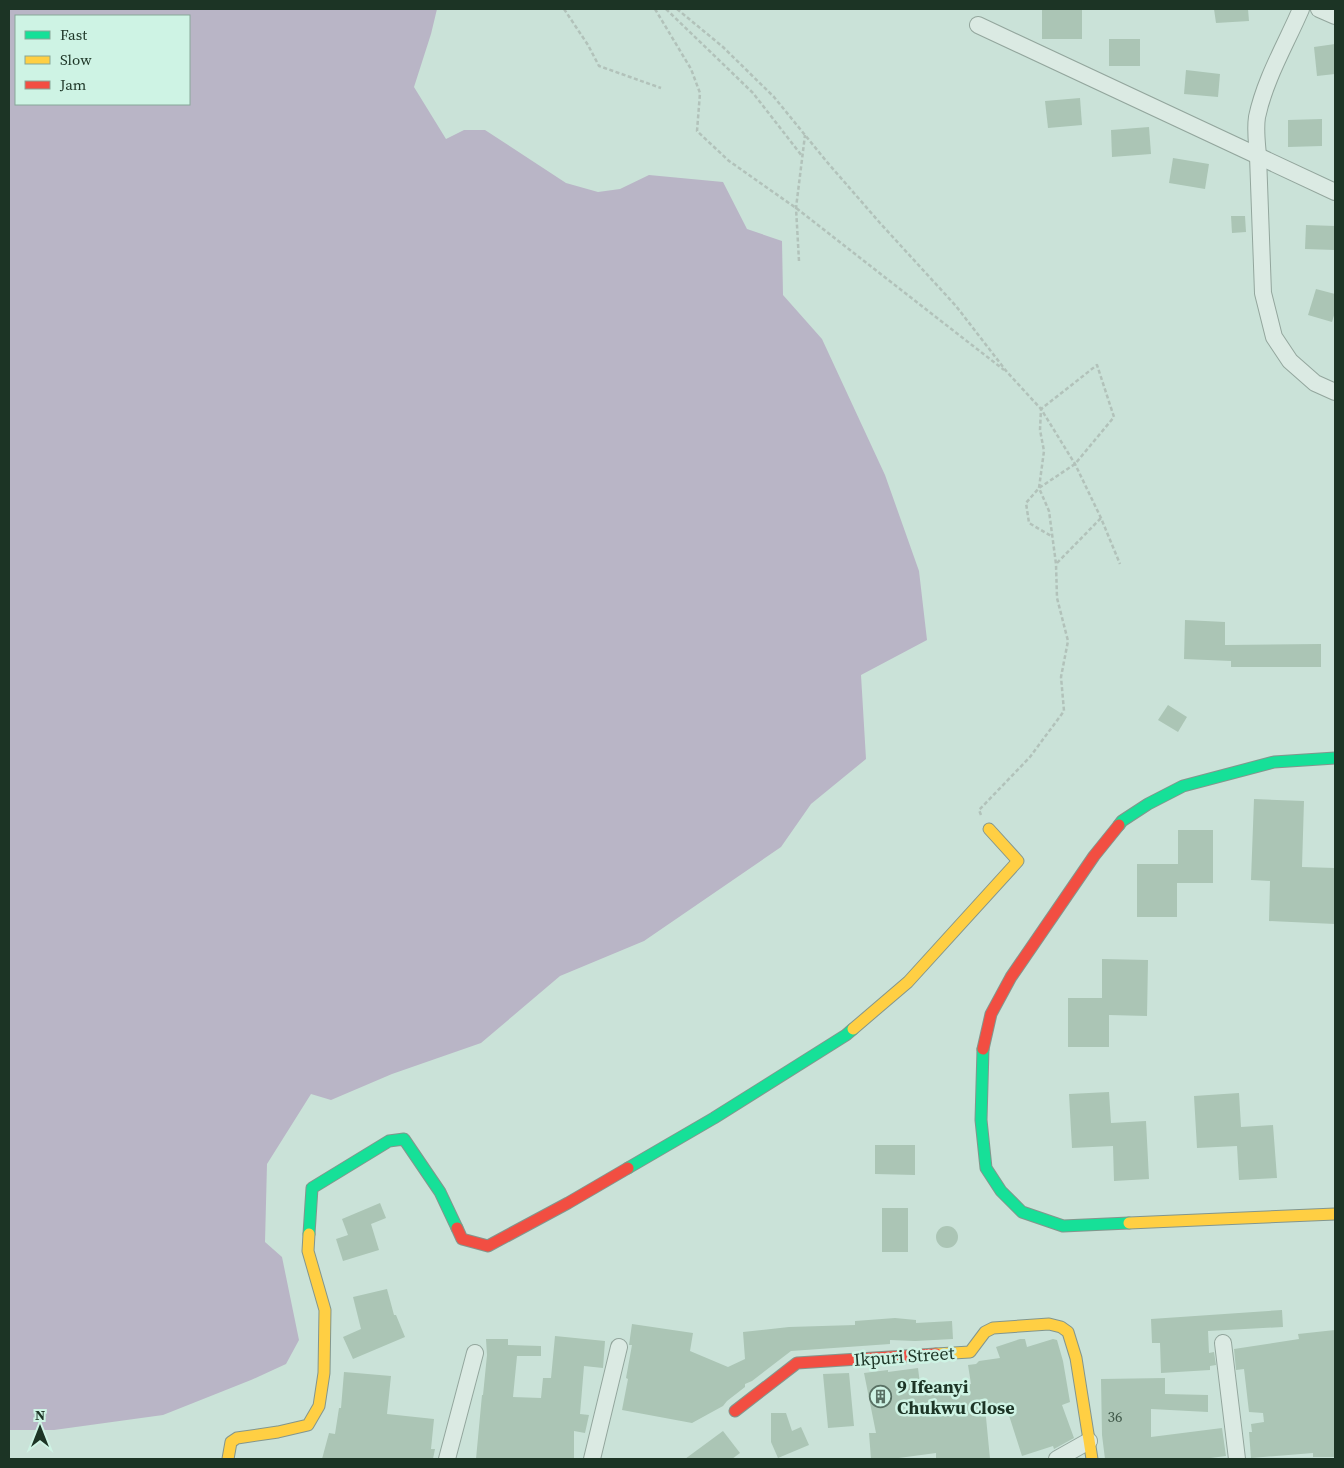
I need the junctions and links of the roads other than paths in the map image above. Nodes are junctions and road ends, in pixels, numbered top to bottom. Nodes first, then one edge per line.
1 (1301, 9) edge
2 (1319, 9) edge
3 (1335, 16) edge
4 (978, 25) dead end
5 (1258, 156) junction
6 (1335, 192) edge
7 (1335, 392) edge
8 (1335, 758) edge
9 (989, 829) road end
10 (1335, 1214) edge
11 (1223, 1343) dead end
12 (620, 1348) dead end
13 (474, 1353) dead end
14 (735, 1411) dead end
15 (1089, 1441) junction
16 (228, 1459) edge
17 (447, 1459) edge
18 (592, 1459) edge
19 (1057, 1459) edge
20 (1092, 1459) edge
21 (1237, 1459) edge

1 - 5 street
2 - 3 street
4 - 5 street
5 - 6 street
5 - 7 street
8 - 10 street
9 - 16 street
11 - 21 street
12 - 18 street
13 - 17 street
14 - 15 street, Ikpuri Street
15 - 19 street
15 - 20 street, Ikpuri Street

